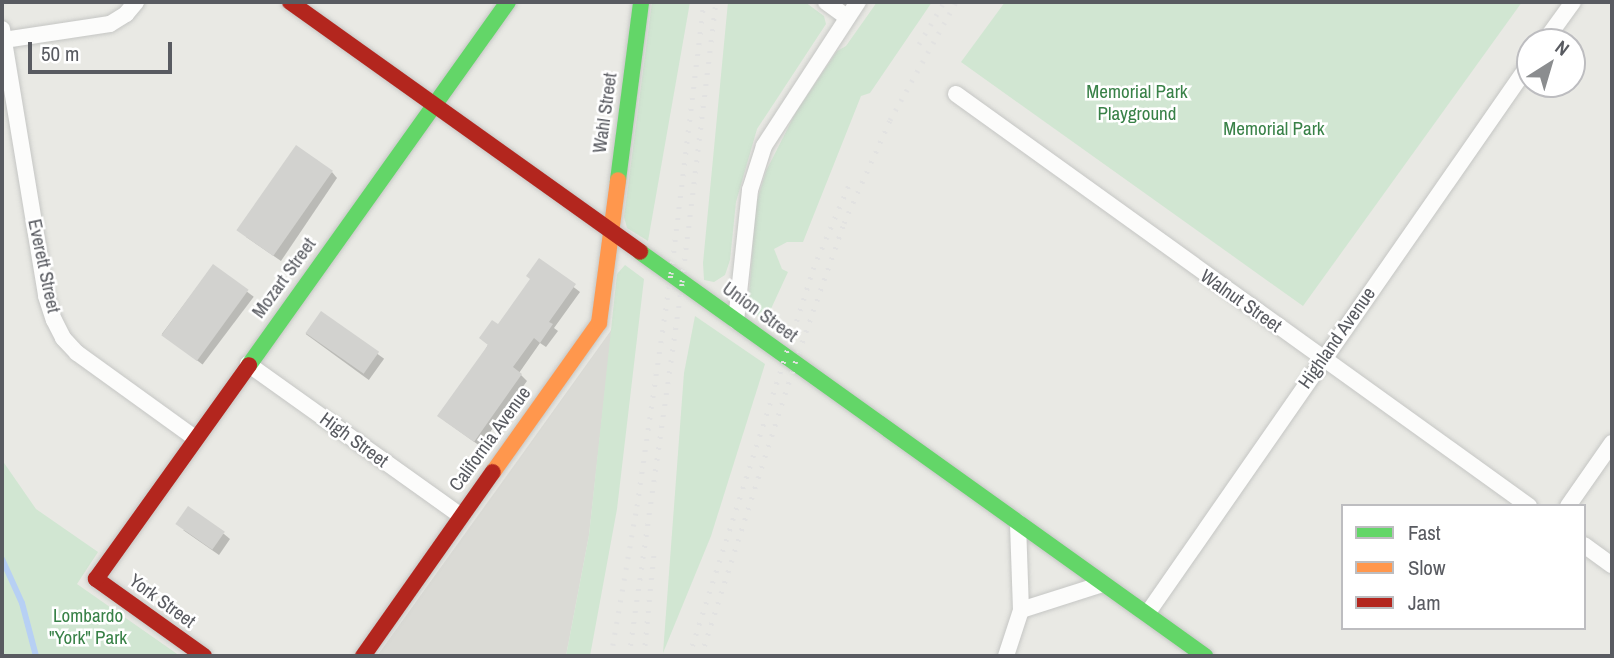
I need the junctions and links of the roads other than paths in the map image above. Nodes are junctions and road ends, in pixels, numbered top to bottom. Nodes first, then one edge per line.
1 (136, 2) edge
2 (290, 2) edge
3 (508, 2) edge
4 (641, 2) edge
5 (826, 2) edge
6 (858, 2) edge
7 (1573, 2) edge
8 (847, 17) junction
9 (1554, 28) edge
10 (3, 35) edge
11 (1516, 83) edge
12 (956, 94) dead end
13 (434, 105) junction
14 (610, 231) junction
15 (736, 321) junction
16 (1323, 359) junction
17 (248, 364) junction
18 (195, 438) junction
19 (1612, 443) edge
20 (1526, 504) edge
21 (1569, 504) edge
22 (461, 516) junction
23 (1018, 522) junction
24 (1586, 546) edge
25 (1612, 565) edge
26 (96, 579) joint
27 (1103, 584) junction
28 (1021, 610) junction
29 (1147, 614) junction
30 (204, 656) edge
31 (363, 656) edge
32 (1006, 656) edge
33 (1205, 656) edge

1 - 10 street
2 - 13 street, Union Street
3 - 13 street, Mozart Street
4 - 14 street, Wahl Street
5 - 8 street
6 - 8 street
7 - 9 street
8 - 15 street
10 - 18 street, Everett Street
11 - 16 street, Highland Avenue
12 - 16 street, Walnut Street
13 - 14 street, Union Street
13 - 17 street, Mozart Street
14 - 15 street, Union Street
14 - 22 street, California Avenue
15 - 23 street, Union Street
16 - 20 street, Walnut Street
16 - 29 street, Highland Avenue
17 - 18 street, Mozart Street
17 - 22 street, High Street
18 - 26 street, Mozart Street
19 - 21 street
22 - 31 street, California Avenue
23 - 27 street, Union Street
23 - 28 street
24 - 25 street
26 - 30 street, York Street
27 - 28 street
27 - 29 street, Union Street
28 - 32 street
29 - 33 street, Union Street

